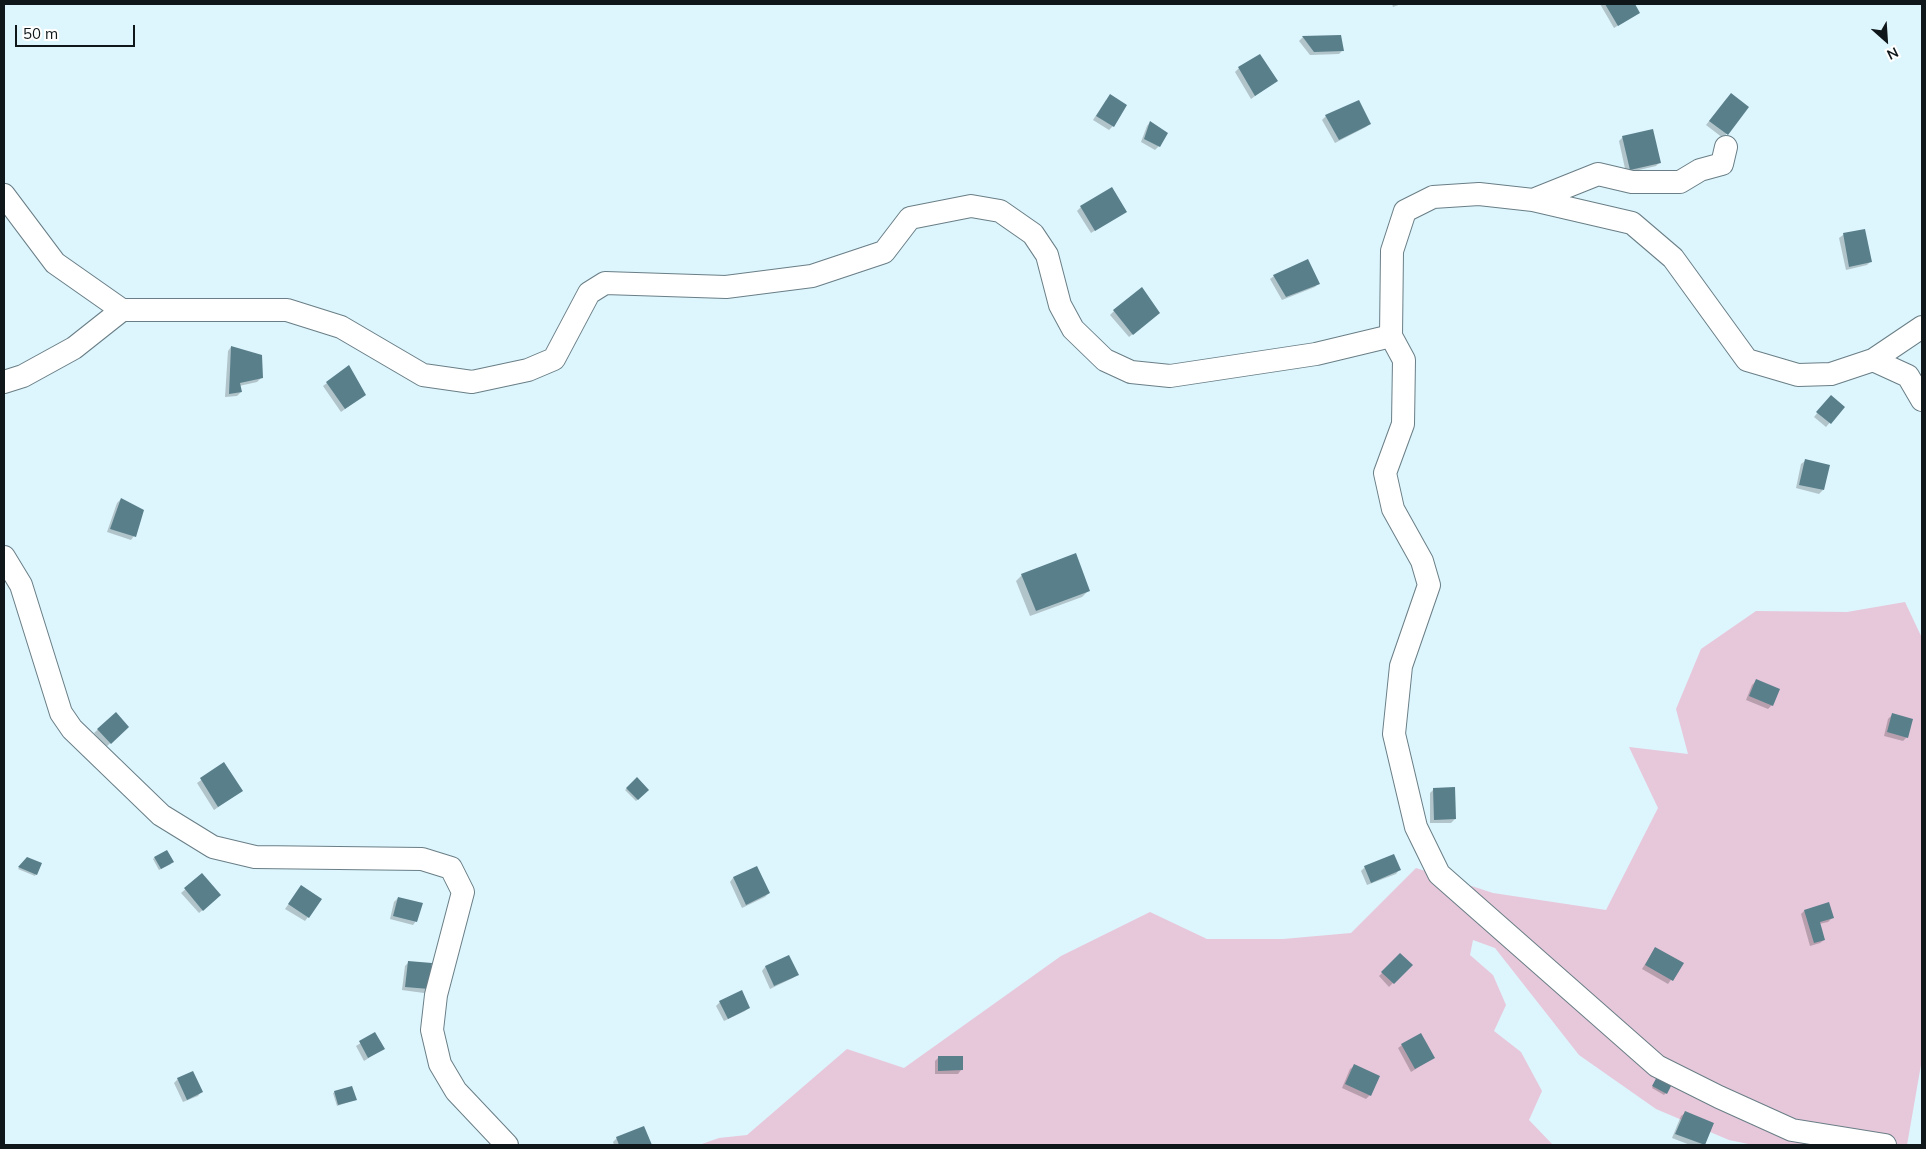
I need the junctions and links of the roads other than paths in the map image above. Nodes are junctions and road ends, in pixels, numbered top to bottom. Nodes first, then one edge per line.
1 (1726, 147) dead end
2 (4, 195) edge
3 (1533, 200) junction
4 (122, 310) junction
5 (1922, 327) edge
6 (1391, 336) junction
7 (1873, 360) junction
8 (4, 382) edge
9 (1922, 400) edge
10 (4, 557) edge
11 (507, 1145) edge
12 (1885, 1145) edge

1 - 3 street
2 - 4 street
3 - 6 street
3 - 7 street
4 - 6 street
4 - 8 street
5 - 7 street
6 - 12 street
7 - 9 street
10 - 11 street

